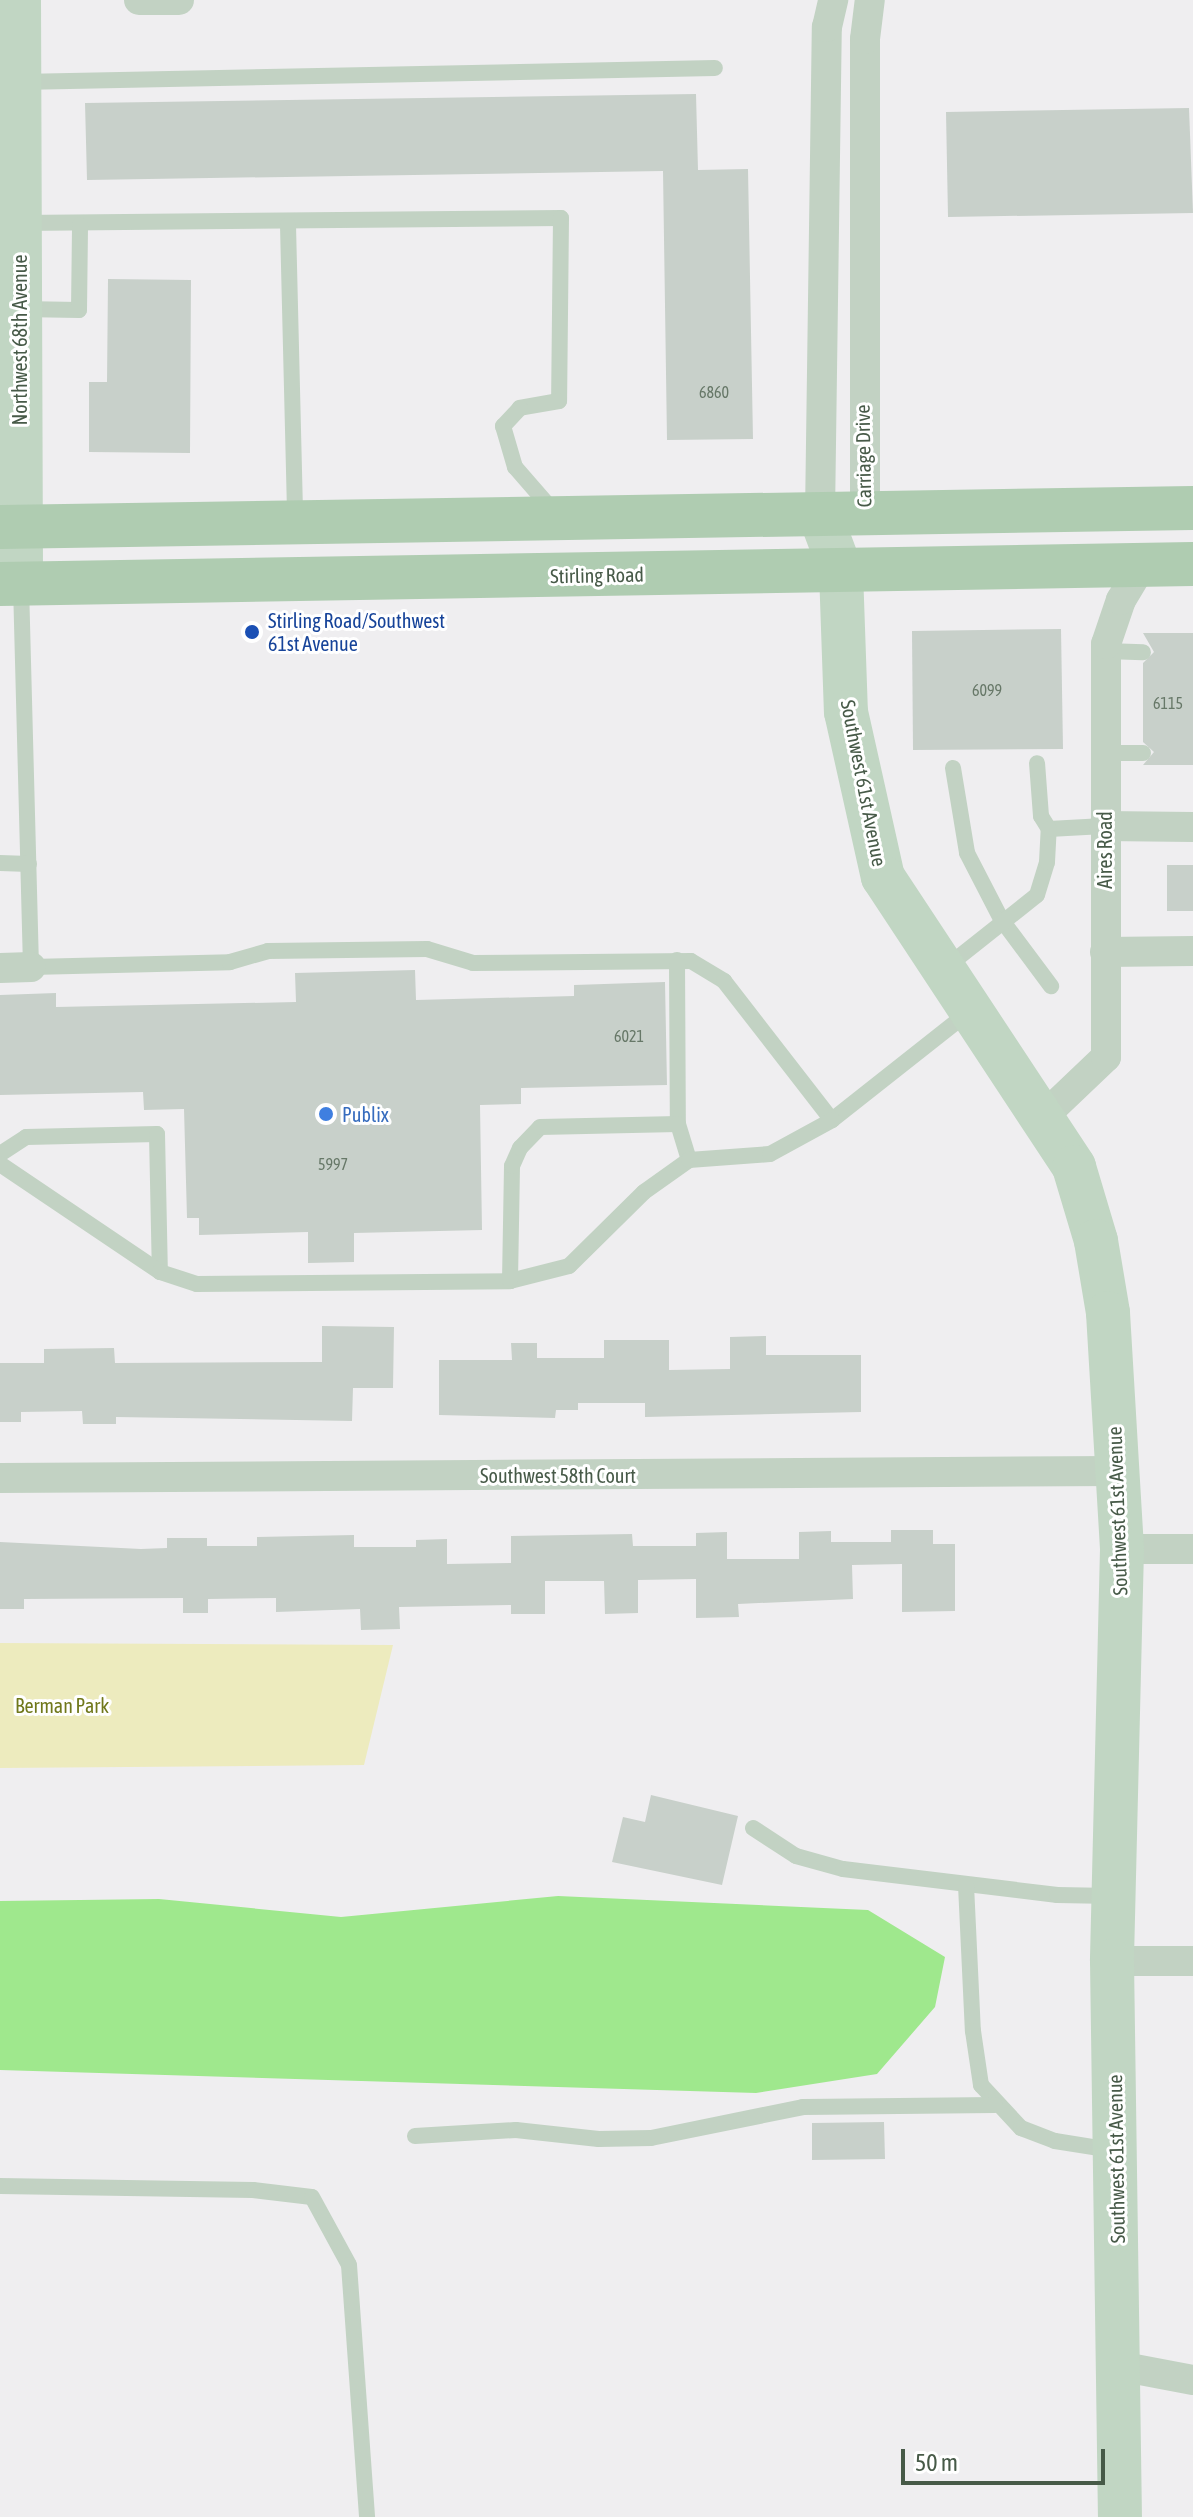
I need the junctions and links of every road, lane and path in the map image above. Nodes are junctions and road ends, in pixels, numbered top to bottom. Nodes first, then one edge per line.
1 (139, 0) edge
2 (179, 0) edge
3 (833, 0) edge
4 (870, 0) edge
5 (12, 2) edge
6 (715, 68) dead end
7 (18, 82) junction
8 (12, 196) edge
9 (80, 225) junction
10 (288, 225) junction
11 (19, 309) junction
12 (824, 396) junction
13 (862, 397) junction
14 (1193, 508) edge
15 (865, 514) junction
16 (820, 515) junction
17 (559, 519) junction
18 (295, 523) junction
19 (10, 527) edge
20 (1193, 564) edge
21 (1142, 565) junction
22 (841, 571) junction
23 (10, 584) edge
24 (1106, 651) junction
25 (1143, 652) dead end
26 (1105, 753) junction
27 (1143, 753) dead end
28 (1037, 763) dead end
29 (953, 768) dead end
30 (1104, 826) junction
31 (1193, 827) edge
32 (1049, 829) junction
33 (0, 863) edge
34 (29, 864) junction
35 (1001, 919) junction
36 (1193, 951) edge
37 (1105, 952) junction
38 (677, 960) junction
39 (31, 967) junction
40 (0, 968) edge
41 (943, 969) junction
42 (1051, 986) dead end
43 (971, 1010) junction
44 (1043, 1117) junction
45 (832, 1120) junction
46 (678, 1124) junction
47 (0, 1154) edge
48 (689, 1160) junction
49 (0, 1164) edge
50 (160, 1272) junction
51 (510, 1281) junction
52 (1117, 1471) junction
53 (0, 1478) edge
54 (1122, 1549) junction
55 (1193, 1549) edge
56 (753, 1828) dead end
57 (966, 1885) junction
58 (1114, 1896) junction
59 (1112, 1961) junction
60 (1193, 1961) edge
61 (995, 2105) junction
62 (415, 2136) dead end
63 (1116, 2150) junction
64 (0, 2186) edge
65 (1119, 2366) junction
66 (1193, 2380) edge
67 (367, 2517) edge
68 (1120, 2517) edge

1 - 2 street
3 - 12 street, Carriage Drive
4 - 13 street, Carriage Drive
5 - 7 street, Northwest 68th Avenue
6 - 7 lane
7 - 8 street, Northwest 68th Avenue
8 - 9 lane
8 - 11 street, Northwest 68th Avenue
9 - 10 lane
9 - 11 lane
10 - 17 lane
10 - 18 lane
11 - 19 street, Northwest 68th Avenue
12 - 13 street
12 - 16 street, Carriage Drive
13 - 15 street, Carriage Drive
14 - 15 main road
15 - 16 main road
15 - 22 street, Carriage Drive
16 - 17 main road
16 - 22 street, Carriage Drive
17 - 18 main road
18 - 19 main road
19 - 23 street, Northwest 68th Avenue
20 - 21 main road, Stirling Road
21 - 22 main road, Stirling Road
21 - 24 street, Aires Road
22 - 23 main road, Stirling Road
22 - 41 street, Southwest 61st Avenue
23 - 34 lane
24 - 25 lane
24 - 26 street, Aires Road
26 - 27 lane
26 - 30 street, Aires Road
28 - 32 lane
29 - 35 lane
30 - 31 street
30 - 32 lane
30 - 37 street, Aires Road
32 - 35 lane
33 - 34 lane
34 - 39 lane
35 - 41 lane
35 - 42 lane
36 - 37 street
37 - 44 street, Aires Road
38 - 39 lane
38 - 45 lane
38 - 46 lane
39 - 40 street
41 - 43 street, Southwest 61st Avenue
43 - 44 street, Southwest 61st Avenue
43 - 45 lane
44 - 52 street, Southwest 61st Avenue
45 - 48 lane
46 - 48 lane
46 - 51 lane
47 - 50 lane
48 - 51 lane
49 - 50 lane
50 - 51 lane
52 - 53 street, Southwest 58th Court
52 - 54 street, Southwest 61st Avenue
54 - 55 street
54 - 58 street, Southwest 61st Avenue
56 - 57 lane
57 - 58 lane
57 - 61 lane
58 - 59 street, Southwest 61st Avenue
59 - 60 street
59 - 63 street, Southwest 61st Avenue
61 - 62 lane
61 - 63 lane
63 - 65 street, Southwest 61st Avenue
64 - 67 lane
65 - 66 street
65 - 68 street, Southwest 61st Avenue

